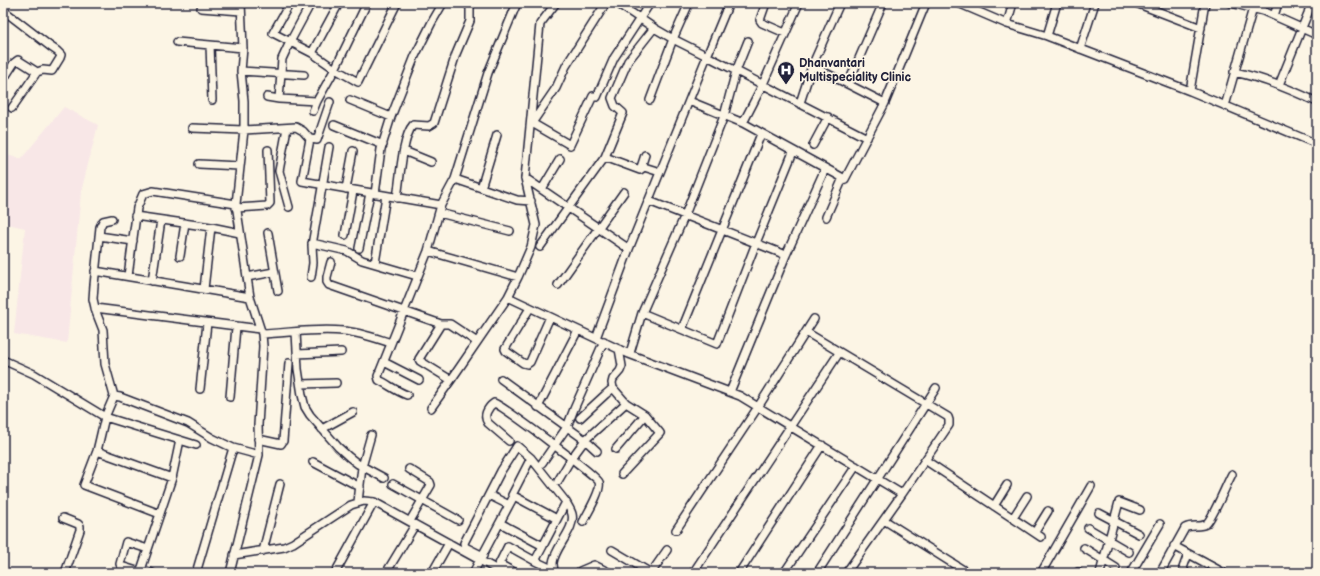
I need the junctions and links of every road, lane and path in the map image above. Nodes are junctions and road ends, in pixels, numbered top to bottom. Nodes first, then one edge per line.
1 (290, 3) edge
2 (311, 3) edge
3 (339, 3) edge
4 (368, 3) edge
5 (398, 3) edge
6 (443, 3) edge
7 (467, 3) edge
8 (517, 3) edge
9 (556, 3) edge
10 (606, 3) edge
11 (617, 3) edge
12 (650, 3) edge
13 (689, 3) edge
14 (729, 3) edge
15 (766, 3) edge
16 (799, 3) edge
17 (840, 3) edge
18 (926, 3) edge
19 (958, 3) edge
20 (1013, 3) edge
21 (1057, 3) edge
22 (1094, 3) edge
23 (1136, 3) edge
24 (1205, 3) edge
25 (1231, 3) edge
26 (1278, 3) edge
27 (1311, 3) edge
28 (881, 4) edge
29 (1244, 5) edge
30 (213, 6) edge
31 (241, 7) edge
32 (202, 8) dead end
33 (1253, 8) junction
34 (3, 10) edge
35 (1274, 16) junction
36 (640, 18) junction
37 (1007, 24) junction
38 (1302, 27) junction
39 (654, 28) junction
40 (1201, 28) junction
41 (785, 33) junction
42 (1317, 35) edge
43 (1047, 36) junction
44 (673, 39) junction
45 (748, 41) dead end
46 (177, 42) dead end
47 (290, 42) junction
48 (210, 45) junction
49 (242, 48) junction
50 (1080, 49) junction
51 (312, 53) junction
52 (707, 56) junction
53 (812, 66) junction
54 (335, 69) junction
55 (241, 71) junction
56 (736, 71) junction
57 (37, 72) junction
58 (1234, 72) junction
59 (281, 73) junction
60 (304, 75) dead end
61 (3, 80) edge
62 (763, 84) junction
63 (848, 84) junction
64 (1279, 84) junction
65 (1190, 91) junction
66 (266, 97) dead end
67 (279, 99) junction
68 (212, 100) dead end
69 (317, 100) junction
70 (350, 100) dead end
71 (650, 100) dead end
72 (689, 101) junction
73 (330, 102) dead end
74 (1317, 102) edge
75 (800, 103) junction
76 (885, 103) junction
77 (1225, 106) junction
78 (12, 108) dead end
79 (313, 111) dead end
80 (724, 116) junction
81 (391, 117) junction
82 (828, 117) junction
83 (743, 123) junction
84 (531, 124) junction
85 (334, 125) dead end
86 (192, 128) dead end
87 (287, 128) junction
88 (244, 130) junction
89 (761, 134) junction
90 (497, 135) dead end
91 (867, 138) junction
92 (310, 139) junction
93 (382, 144) junction
94 (1317, 144) edge
95 (813, 145) dead end
96 (328, 146) dead end
97 (268, 150) dead end
98 (353, 151) dead end
99 (404, 151) junction
100 (793, 152) junction
101 (645, 155) dead end
102 (605, 157) junction
103 (560, 159) dead end
104 (431, 162) dead end
105 (199, 164) dead end
106 (239, 166) junction
107 (825, 169) junction
108 (640, 170) junction
109 (660, 172) junction
110 (525, 178) junction
111 (843, 178) junction
112 (455, 179) junction
113 (322, 185) junction
114 (481, 188) junction
115 (542, 189) junction
116 (350, 190) junction
117 (624, 192) dead end
118 (372, 194) junction
119 (386, 196) junction
120 (397, 198) junction
121 (531, 201) junction
122 (649, 201) junction
123 (441, 205) junction
124 (236, 206) junction
125 (289, 207) dead end
126 (569, 207) junction
127 (439, 213) junction
128 (685, 215) junction
129 (136, 216) junction
130 (826, 217) dead end
131 (112, 219) dead end
132 (161, 220) junction
133 (185, 223) junction
134 (211, 227) junction
135 (598, 228) junction
136 (722, 230) junction
137 (510, 231) dead end
138 (240, 233) junction
139 (268, 233) dead end
140 (345, 235) dead end
141 (99, 236) junction
142 (133, 241) junction
143 (312, 243) junction
144 (756, 243) junction
145 (540, 247) dead end
146 (359, 248) dead end
147 (629, 249) junction
148 (428, 251) junction
149 (786, 255) junction
150 (180, 256) dead end
151 (331, 262) dead end
152 (375, 263) junction
153 (95, 271) junction
154 (274, 272) junction
155 (128, 276) junction
156 (418, 276) junction
157 (247, 277) junction
158 (311, 277) dead end
159 (518, 277) junction
160 (152, 281) junction
161 (558, 285) dead end
162 (204, 289) junction
163 (278, 291) dead end
164 (250, 297) junction
165 (508, 297) junction
166 (95, 308) junction
167 (530, 308) junction
168 (404, 310) junction
169 (642, 313) junction
170 (550, 317) junction
171 (814, 319) dead end
172 (207, 323) junction
173 (441, 324) junction
174 (236, 327) junction
175 (682, 329) junction
176 (578, 330) junction
177 (261, 331) junction
178 (296, 332) junction
179 (806, 332) junction
180 (596, 338) junction
181 (477, 342) junction
182 (604, 342) junction
183 (391, 343) junction
184 (619, 349) junction
185 (341, 352) dead end
186 (630, 353) junction
187 (839, 353) junction
188 (297, 354) junction
189 (3, 360) edge
190 (384, 362) junction
191 (289, 363) dead end
192 (502, 379) dead end
193 (418, 380) dead end
194 (451, 380) junction
195 (336, 383) dead end
196 (301, 384) junction
197 (614, 388) junction
198 (936, 388) dead end
199 (200, 389) dead end
200 (730, 392) junction
201 (407, 395) dead end
202 (114, 396) junction
203 (230, 397) dead end
204 (626, 403) junction
205 (925, 404) junction
206 (538, 407) junction
207 (758, 407) junction
208 (431, 408) dead end
209 (353, 412) dead end
210 (645, 415) junction
211 (106, 416) junction
212 (580, 418) dead end
213 (790, 426) junction
214 (567, 427) junction
215 (322, 429) junction
216 (371, 435) dead end
217 (258, 439) junction
218 (180, 440) junction
219 (585, 440) junction
220 (509, 441) dead end
221 (196, 445) dead end
222 (822, 445) junction
223 (554, 446) junction
224 (233, 448) junction
225 (616, 449) dead end
226 (97, 451) junction
227 (598, 451) dead end
228 (259, 455) junction
229 (531, 458) junction
230 (571, 458) junction
231 (925, 460) junction
232 (313, 462) dead end
233 (542, 463) dead end
234 (856, 466) junction
235 (362, 467) junction
236 (409, 469) dead end
237 (622, 474) dead end
238 (1232, 474) dead end
239 (172, 478) junction
240 (384, 478) dead end
241 (877, 479) junction
242 (558, 480) dead end
243 (280, 484) dead end
244 (393, 484) dead end
245 (1007, 485) dead end
246 (1091, 486) dead end
247 (360, 487) junction
248 (902, 494) junction
249 (489, 495) junction
250 (514, 496) junction
251 (1026, 496) dead end
252 (422, 500) junction
253 (358, 502) junction
254 (374, 502) junction
255 (566, 502) junction
256 (509, 505) junction
257 (994, 506) junction
258 (1140, 510) dead end
259 (1048, 511) dead end
260 (1099, 513) dead end
261 (160, 514) junction
262 (63, 518) dead end
263 (1012, 518) junction
264 (557, 519) junction
265 (458, 520) dead end
266 (884, 520) junction
267 (1114, 521) junction
268 (500, 522) junction
269 (583, 522) dead end
270 (412, 523) junction
271 (1160, 524) dead end
272 (1088, 528) dead end
273 (676, 530) dead end
274 (1139, 534) dead end
275 (1109, 541) junction
276 (449, 543) junction
277 (543, 546) junction
278 (1174, 546) junction
279 (1084, 548) dead end
280 (148, 549) junction
281 (612, 550) dead end
282 (667, 550) dead end
283 (263, 551) junction
284 (1129, 552) dead end
285 (1188, 554) junction
286 (234, 555) junction
287 (482, 558) junction
288 (535, 560) junction
289 (1103, 560) junction
290 (1116, 568) dead end
291 (140, 571) edge
292 (554, 571) edge
293 (580, 571) dead end
294 (65, 573) edge
295 (152, 573) edge
296 (196, 573) edge
297 (230, 573) edge
298 (335, 573) edge
299 (386, 573) edge
300 (432, 573) edge
301 (473, 573) edge
302 (503, 573) edge
303 (516, 573) edge
304 (610, 573) edge
305 (651, 573) edge
306 (693, 573) edge
307 (739, 573) edge
308 (784, 573) edge
309 (817, 573) edge
310 (846, 573) edge
311 (968, 573) edge
312 (1041, 573) edge
313 (1100, 573) edge
314 (1131, 573) edge
315 (1160, 573) edge
316 (1186, 573) edge
317 (1224, 573) edge

1 - 47 street
2 - 47 street
3 - 51 street
4 - 54 street
5 - 54 street
6 - 81 street
7 - 99 street
8 - 112 street
9 - 84 street
10 - 84 street
11 - 36 street
12 - 36 street
13 - 44 street
14 - 52 street
15 - 41 street
16 - 41 street
17 - 53 street
18 - 76 street
19 - 37 street
20 - 37 street
21 - 43 street
22 - 50 street
23 - 40 street
24 - 40 street
25 - 29 street
26 - 35 street
27 - 38 street
28 - 63 street
29 - 33 street
30 - 31 street
30 - 32 street
31 - 49 street
33 - 35 street
33 - 58 street
34 - 57 street
35 - 38 street
36 - 39 street
36 - 84 street
37 - 43 street
38 - 42 street
38 - 64 street
39 - 44 street
39 - 102 street
40 - 65 street
41 - 62 street
43 - 50 street
44 - 52 street
44 - 71 street
45 - 56 street
46 - 48 street
47 - 51 street
47 - 59 street
48 - 49 street
48 - 68 street
49 - 55 street
50 - 65 street
51 - 54 street
52 - 56 street
52 - 72 street
53 - 63 street
53 - 75 street
54 - 69 street
55 - 59 street
55 - 88 street
56 - 62 street
56 - 80 street
57 - 61 street
57 - 78 street
58 - 64 street
58 - 77 street
59 - 60 street
59 - 67 street
62 - 75 street
62 - 83 street
63 - 76 street
64 - 74 street
65 - 77 street
66 - 67 street
67 - 69 street
69 - 79 street
70 - 81 street
72 - 80 street
72 - 109 street
73 - 92 street
75 - 82 street
76 - 91 street
77 - 94 street
80 - 83 street
80 - 128 street
81 - 93 street
82 - 91 street
82 - 95 street
83 - 89 street
84 - 110 street
85 - 93 street
86 - 88 street
87 - 88 street
87 - 92 street
87 - 125 street
88 - 106 street
89 - 100 street
89 - 136 street
90 - 114 street
91 - 111 street
92 - 113 street
93 - 118 street
96 - 113 street
97 - 124 street
98 - 116 street
99 - 104 street
99 - 120 street
100 - 107 street
100 - 144 street
101 - 108 street
102 - 108 street
102 - 126 street
103 - 115 street
105 - 106 street
106 - 124 street
107 - 111 street
107 - 149 street
108 - 109 street
109 - 122 street
110 - 115 street
110 - 121 street
111 - 130 street
112 - 114 street
112 - 123 street
113 - 116 street
113 - 143 street
114 - 121 street
115 - 126 street
116 - 118 street
116 - 140 street
117 - 135 street
118 - 119 street
118 - 146 street
119 - 120 street
119 - 152 street
120 - 123 street
121 - 159 street
122 - 128 street
122 - 147 street
123 - 127 street
124 - 129 street
124 - 138 street
126 - 135 street
126 - 145 street
127 - 137 street
127 - 148 street
128 - 136 street
128 - 169 street
129 - 132 street
129 - 142 street
131 - 141 street
132 - 133 street
132 - 160 street
133 - 134 street
133 - 150 street
134 - 138 street
134 - 162 street
135 - 147 street
135 - 161 street
136 - 144 street
136 - 175 street
138 - 157 street
139 - 154 street
141 - 142 street
141 - 153 street
142 - 155 street
143 - 152 street
143 - 158 street
144 - 149 street
144 - 175 street
147 - 180 street
148 - 156 street
148 - 159 street
149 - 200 street
151 - 168 street
152 - 156 street
153 - 155 street
153 - 166 street
154 - 157 street
154 - 163 street
155 - 160 street
156 - 168 street
157 - 164 street
159 - 165 street
160 - 162 street
162 - 164 street
164 - 177 street
165 - 167 street
165 - 181 street
166 - 172 street
166 - 202 street
167 - 170 street
167 - 170 street
168 - 173 street
168 - 183 street
169 - 175 street
169 - 186 street
170 - 176 street
171 - 179 street
172 - 174 street
172 - 199 street
173 - 181 street
173 - 194 street
174 - 177 street
174 - 203 street
176 - 180 street
176 - 206 street
177 - 178 street
177 - 217 street
178 - 183 street
178 - 188 street
179 - 187 street
179 - 207 street
180 - 182 street
181 - 194 street
182 - 184 street
182 - 214 street
183 - 190 street
184 - 186 street
184 - 197 street
185 - 188 street
186 - 200 street
187 - 205 street
187 - 213 street
188 - 196 street
189 - 211 street
190 - 193 street
190 - 201 street
191 - 217 street
192 - 206 street
194 - 208 street
195 - 196 street
196 - 215 street
197 - 204 street
197 - 212 street
198 - 205 street
200 - 207 street
202 - 211 street
202 - 224 street
204 - 210 street
204 - 219 street
205 - 231 street
205 - 241 street
206 - 214 street
207 - 213 street
207 - 273 street
209 - 215 street
210 - 225 street
210 - 237 street
211 - 218 street
211 - 226 street
213 - 222 street
213 - 306 street
214 - 219 street
214 - 223 street
215 - 235 street
216 - 235 street
217 - 228 street
218 - 221 street
218 - 239 street
219 - 227 street
219 - 230 street
220 - 223 street
222 - 234 street
222 - 307 street
223 - 230 street
223 - 233 street
224 - 228 street
224 - 296 street
226 - 239 street
226 - 261 street
228 - 286 street
229 - 249 street
229 - 250 street
229 - 255 street
230 - 242 street
230 - 269 street
231 - 248 street
231 - 257 street
232 - 247 street
234 - 241 street
234 - 308 street
235 - 240 street
235 - 247 street
236 - 252 street
238 - 278 street
239 - 261 street
241 - 248 street
241 - 309 street
243 - 283 street
244 - 252 street
245 - 257 street
246 - 312 street
247 - 253 street
248 - 266 street
249 - 256 street
249 - 287 street
250 - 256 street
250 - 264 street
251 - 263 street
252 - 265 street
252 - 270 street
253 - 254 street
253 - 283 street
254 - 270 street
254 - 298 street
255 - 264 street
255 - 292 street
256 - 268 street
257 - 263 street
258 - 267 street
259 - 263 street
260 - 267 street
261 - 280 street
262 - 294 street
264 - 277 street
266 - 310 street
266 - 311 street
267 - 274 street
267 - 275 street
268 - 277 street
268 - 287 street
270 - 276 street
270 - 299 street
271 - 314 street
272 - 275 street
275 - 284 street
275 - 289 street
276 - 287 street
276 - 300 street
277 - 288 street
278 - 285 street
278 - 315 street
279 - 289 street
280 - 291 street
280 - 291 street
281 - 305 street
282 - 305 street
283 - 286 street
285 - 316 street
285 - 317 street
286 - 297 street
287 - 301 street
287 - 302 street
288 - 292 street
288 - 303 street
289 - 290 street
289 - 313 street
291 - 295 street
293 - 304 street

